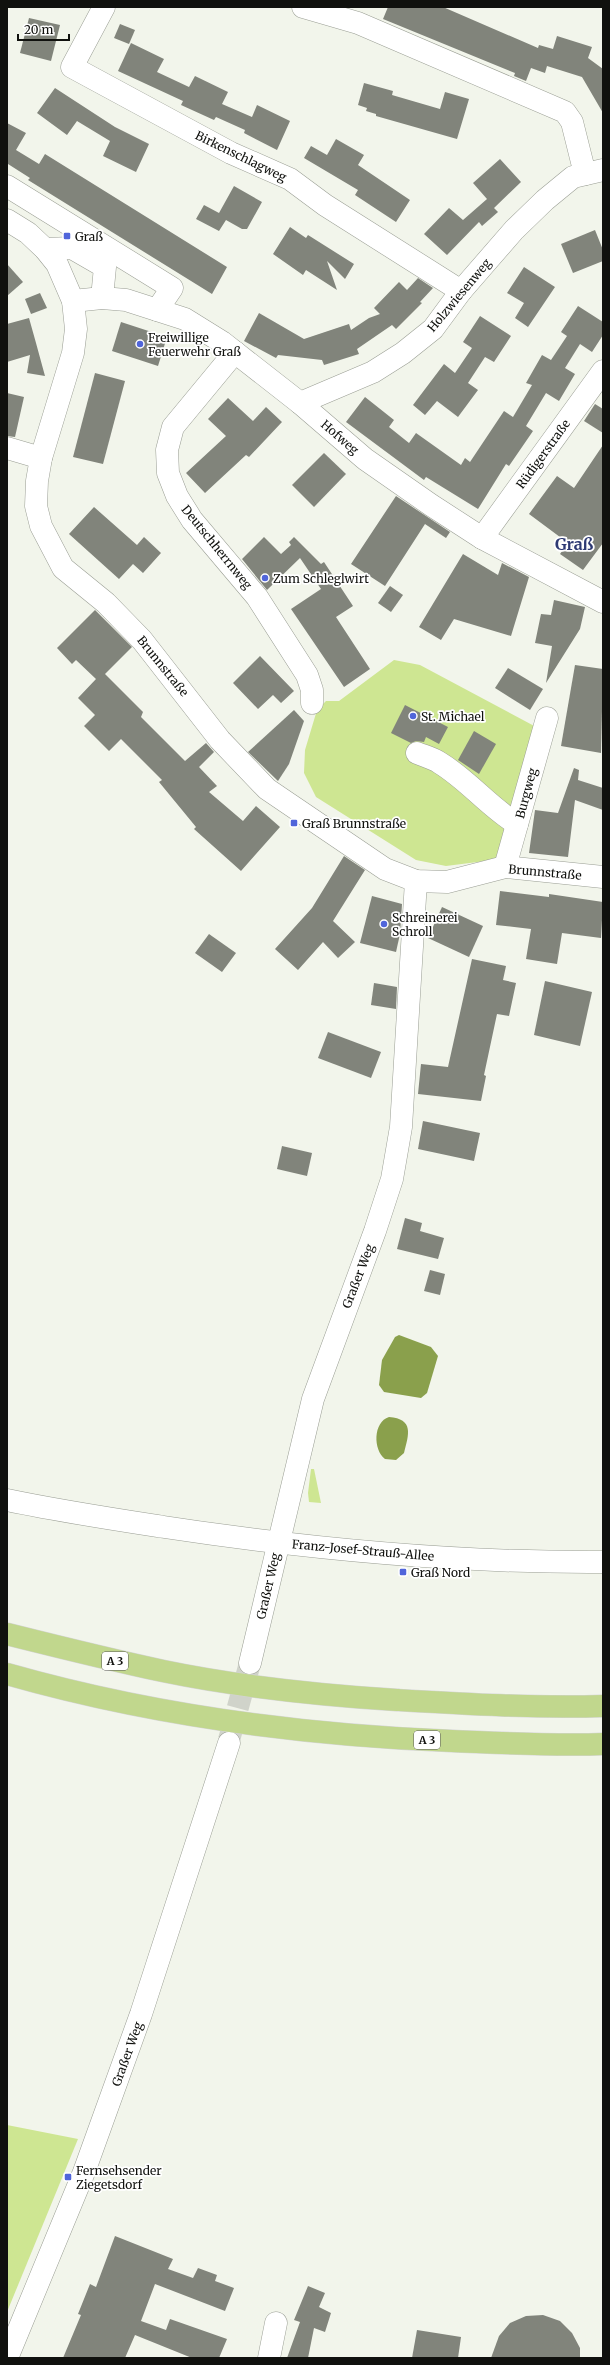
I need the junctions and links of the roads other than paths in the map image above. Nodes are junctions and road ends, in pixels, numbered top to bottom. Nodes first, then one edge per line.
1 (104, 7) edge
2 (302, 7) edge
3 (594, 172) edge
4 (7, 186) edge
5 (7, 220) edge
6 (45, 248) junction
7 (461, 291) junction
8 (102, 298) junction
9 (73, 301) junction
10 (157, 310) junction
11 (235, 352) junction
12 (603, 371) edge
13 (300, 403) junction
14 (7, 448) edge
15 (41, 458) junction
16 (482, 538) junction
17 (603, 602) edge
18 (312, 703) dead end
19 (547, 718) dead end
20 (417, 753) dead end
21 (517, 824) junction
22 (505, 867) junction
23 (603, 877) edge
24 (416, 881) junction
25 (7, 1500) edge
26 (279, 1543) junction
27 (603, 1562) edge
28 (7, 1634) edge
29 (250, 1662) tunnel mouth
30 (7, 1674) edge
31 (603, 1706) edge
32 (228, 1743) tunnel mouth
33 (603, 1744) edge
34 (276, 2323) dead end
35 (7, 2358) edge
36 (269, 2358) edge

1 - 7 street, Birkenschlagweg
2 - 3 street
3 - 7 street, Holzwiesenweg
4 - 10 street
5 - 6 street, Brunnstraße
6 - 8 street
6 - 9 street, Brunnstraße
7 - 13 street, Holzwiesenweg
8 - 9 street, Hofweg
8 - 10 street, Hofweg
9 - 15 street, Brunnstraße
10 - 11 street, Hofweg
11 - 13 street, Hofweg
11 - 18 street, Deutschherrnweg
12 - 16 street, Rüdigerstraße
13 - 16 street, Hofweg
14 - 15 street
15 - 24 street, Brunnstraße
16 - 17 street, Hofweg
19 - 21 street, Burgweg
20 - 21 street
21 - 22 street, Burgweg
22 - 23 street, Brunnstraße
22 - 24 street, Brunnstraße
24 - 26 street, Graßer Weg
25 - 26 street, Franz-Josef-Strauß-Allee
26 - 27 street, Franz-Josef-Strauß-Allee
26 - 29 street, Graßer Weg
28 - 31 highway, A 3
30 - 33 highway, A 3
32 - 35 street, Graßer Weg
34 - 36 street

